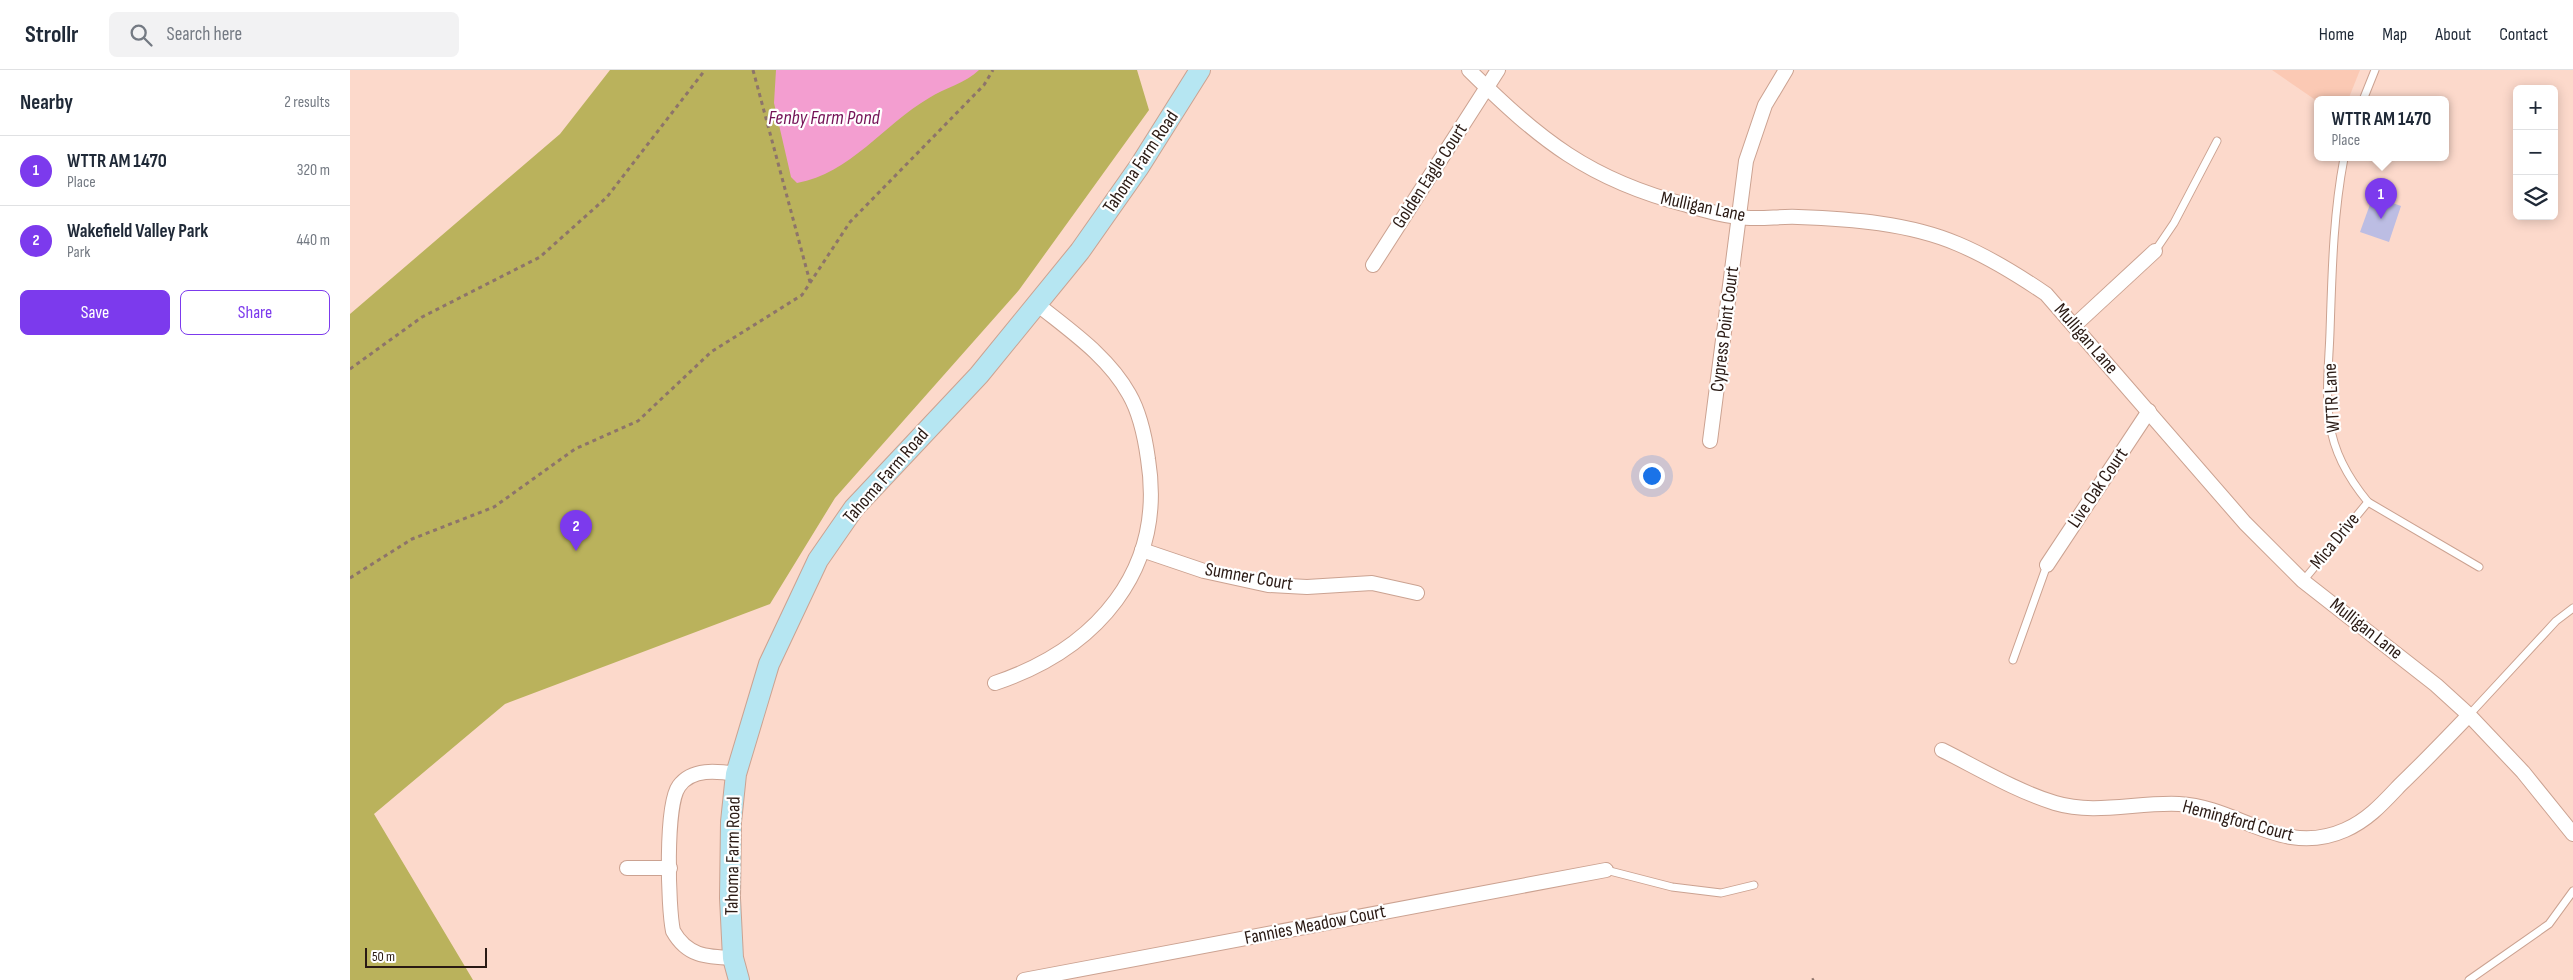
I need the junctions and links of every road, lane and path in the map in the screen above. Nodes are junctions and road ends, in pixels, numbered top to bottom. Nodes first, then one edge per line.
1 (705, 70) edge
2 (753, 70) edge
3 (993, 70) edge
4 (1200, 70) edge
5 (1469, 70) edge
6 (1498, 70) edge
7 (1786, 70) edge
8 (2375, 70) edge
9 (1486, 87) junction
10 (2365, 96) edge
11 (2218, 141) dead end
12 (2344, 161) edge
13 (1739, 218) junction
14 (2154, 251) joint
15 (1373, 265) dead end
16 (810, 282) junction
17 (1037, 304) junction
18 (2075, 325) junction
19 (350, 369) edge
20 (2149, 411) junction
21 (1710, 441) dead end
22 (2368, 502) junction
23 (1142, 550) junction
24 (2047, 565) joint
25 (2479, 567) dead end
26 (350, 578) edge
27 (2303, 581) junction
28 (1417, 594) dead end
29 (2573, 608) edge
30 (2013, 660) dead end
31 (995, 683) dead end
32 (2469, 715) junction
33 (1942, 750) dead end
34 (736, 774) junction
35 (2573, 834) edge
36 (627, 868) dead end
37 (670, 868) junction
38 (1606, 870) joint
39 (1754, 885) dead end
40 (2573, 891) edge
41 (733, 958) junction
42 (739, 980) edge
43 (1024, 980) edge
44 (2469, 980) edge

1 - 19 path
2 - 16 path
3 - 16 path
4 - 17 street, Tahoma Farm Road
5 - 9 street, Mulligan Lane
6 - 9 street, Golden Eagle Court
7 - 13 street, Cypress Point Court
8 - 10 lane
9 - 13 street, Mulligan Lane
9 - 15 street, Golden Eagle Court
11 - 14 lane
12 - 22 lane, WTTR Lane
13 - 18 street, Mulligan Lane
13 - 21 street, Cypress Point Court
14 - 18 street
16 - 26 path
17 - 23 street
17 - 34 street, Tahoma Farm Road
18 - 20 street, Mulligan Lane
20 - 24 street, Live Oak Court
20 - 27 street, Mulligan Lane
22 - 25 lane, WTTR Lane
22 - 27 lane, Mica Drive
23 - 28 street, Sumner Court
23 - 31 street
24 - 30 lane
27 - 32 street, Mulligan Lane
29 - 32 lane
32 - 33 street, Hemingford Court
32 - 35 street, Mulligan Lane
34 - 37 street
34 - 41 street, Tahoma Farm Road
36 - 37 street
37 - 41 street
38 - 39 lane
38 - 43 street, Fannies Meadow Court
40 - 44 lane
41 - 42 street, Tahoma Farm Road

